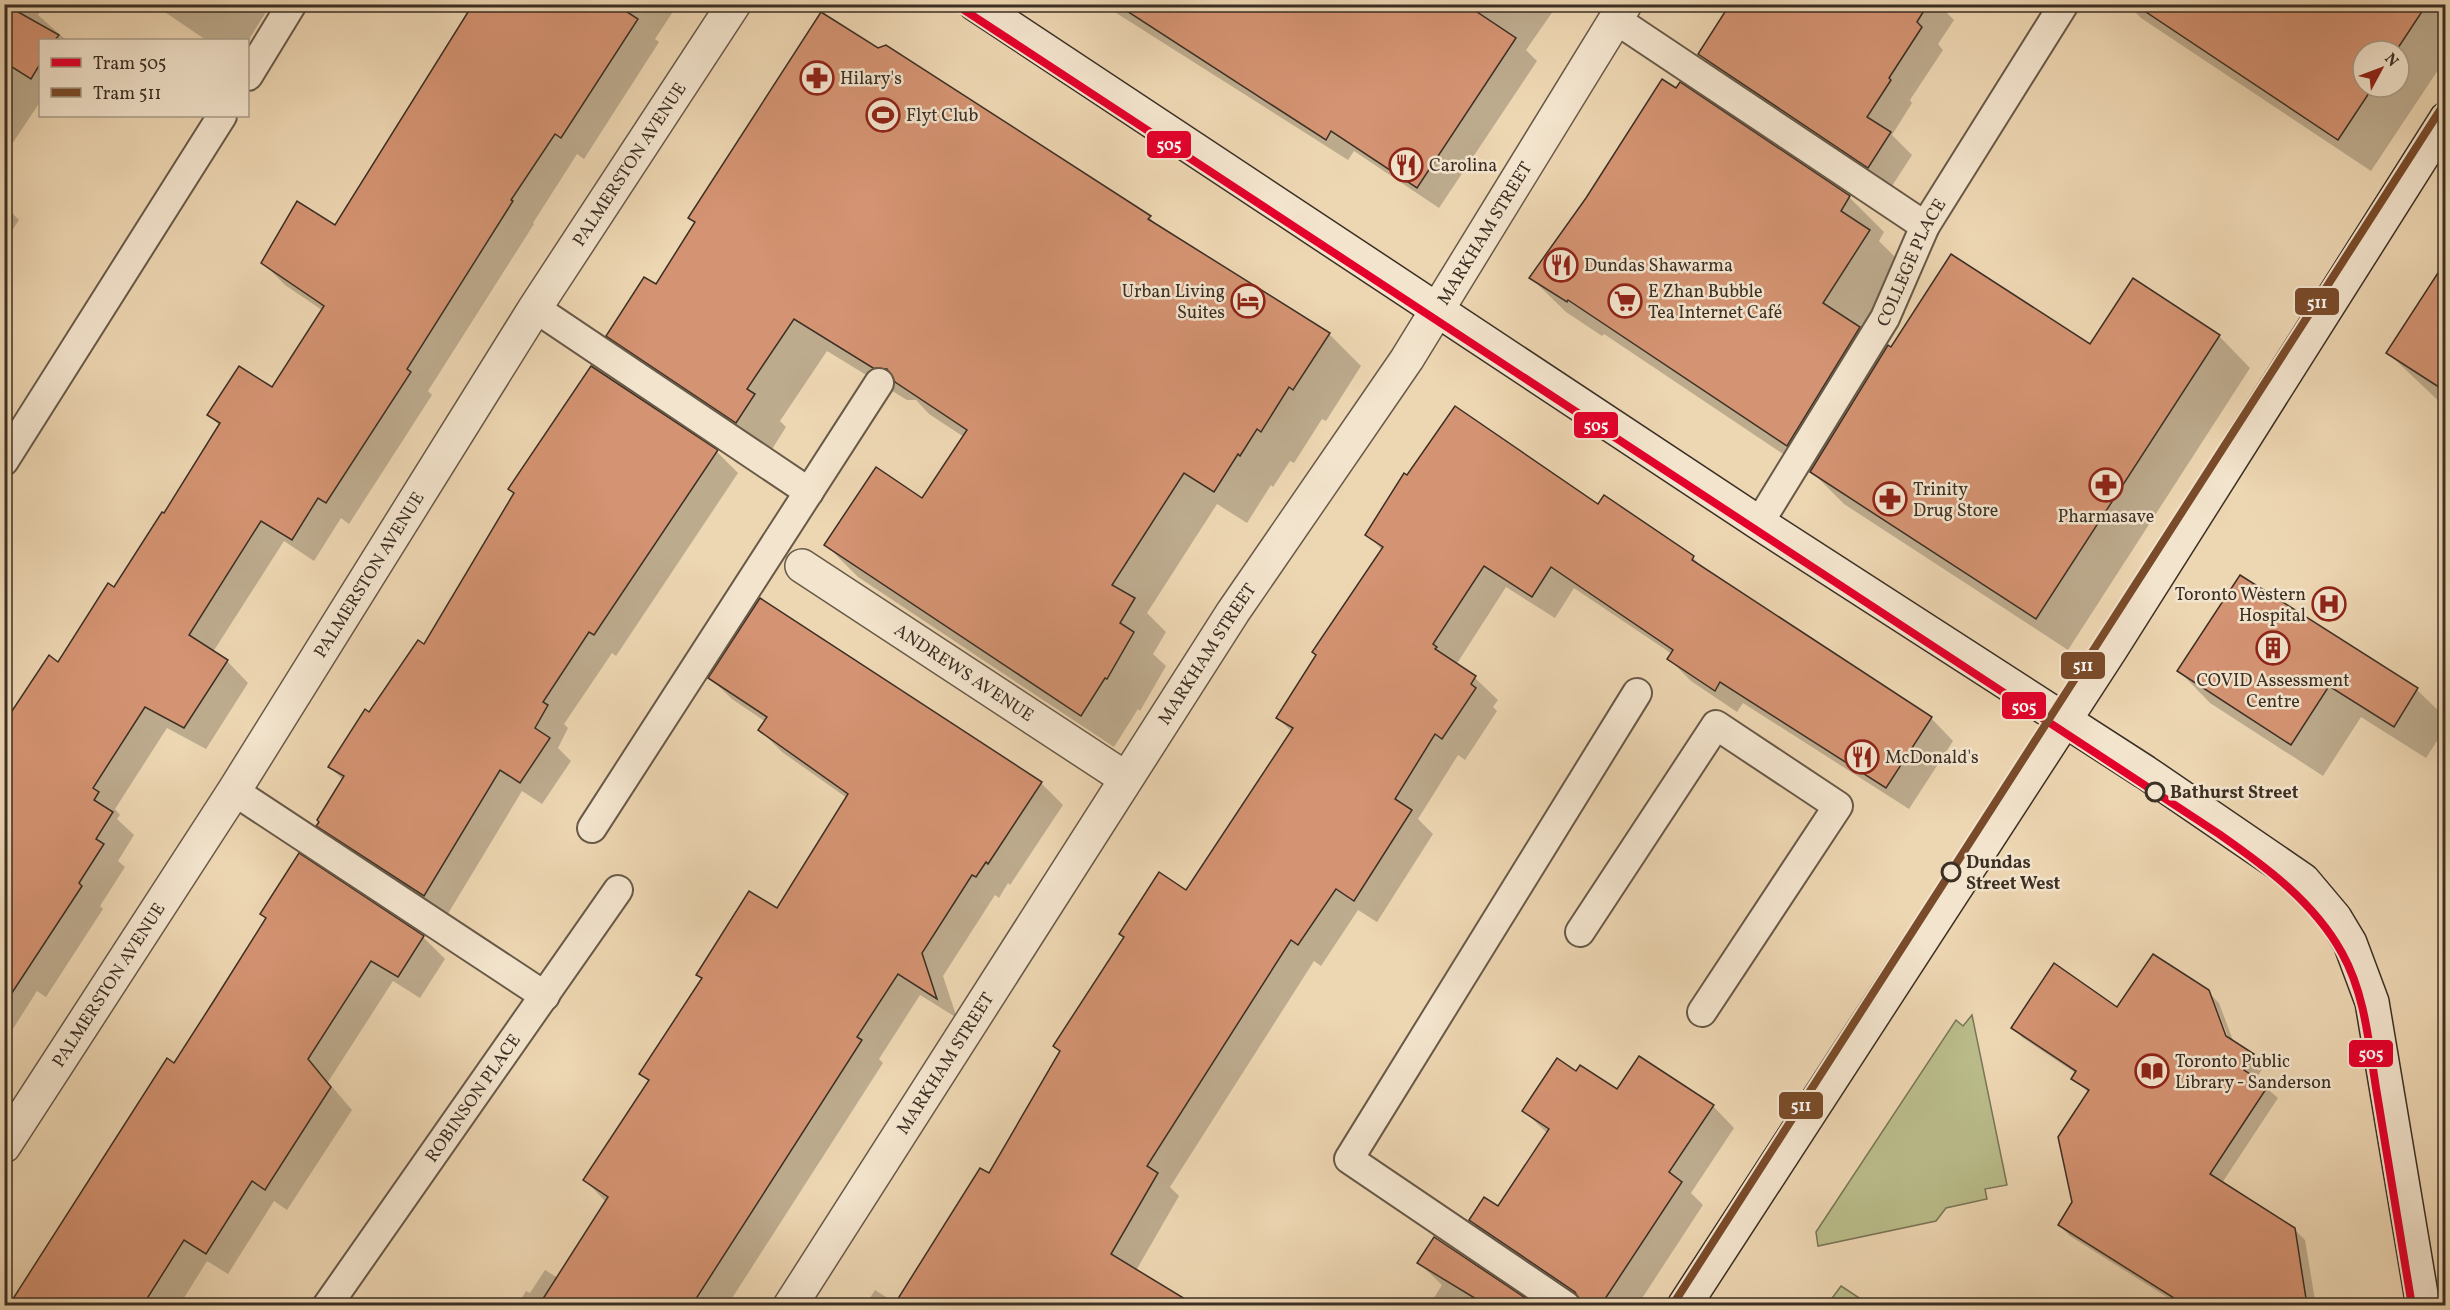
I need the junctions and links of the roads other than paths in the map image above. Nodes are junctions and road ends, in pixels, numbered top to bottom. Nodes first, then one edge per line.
1 (292, 4) edge
2 (734, 4) edge
3 (975, 4) edge
4 (2064, 4) edge
5 (1620, 12) edge
6 (249, 74) edge
7 (221, 117) edge
8 (2445, 119) edge
9 (1925, 226) junction
10 (535, 308) junction
11 (1437, 308) junction
12 (879, 383) dead end
13 (4, 461) edge
14 (809, 492) junction
15 (1759, 522) junction
16 (802, 566) dead end
17 (1637, 693) dead end
18 (2064, 720) junction
19 (1125, 778) junction
20 (234, 791) junction
21 (592, 828) dead end
22 (618, 891) dead end
23 (1580, 932) dead end
24 (545, 996) junction
25 (1702, 1012) dead end
26 (4, 1146) edge
27 (327, 1305) edge
28 (790, 1305) edge
29 (1566, 1305) edge
30 (1684, 1305) edge
31 (2423, 1305) edge

1 - 6 lane
2 - 10 main road, PALMERSTON AVENUE
3 - 11 main road
4 - 9 lane, COLLEGE PLACE
5 - 9 lane
5 - 11 main road, MARKHAM STREET
7 - 13 lane
8 - 18 main road
9 - 15 lane, COLLEGE PLACE
10 - 14 lane
10 - 20 main road, PALMERSTON AVENUE
11 - 15 main road
11 - 19 main road, MARKHAM STREET
12 - 14 lane
14 - 21 lane
15 - 18 main road
16 - 19 main road, ANDREWS AVENUE
17 - 29 lane
18 - 30 main road
18 - 31 main road
19 - 28 main road, MARKHAM STREET
20 - 24 lane
20 - 26 main road, PALMERSTON AVENUE
22 - 24 lane, ROBINSON PLACE
23 - 25 lane
24 - 27 lane, ROBINSON PLACE

